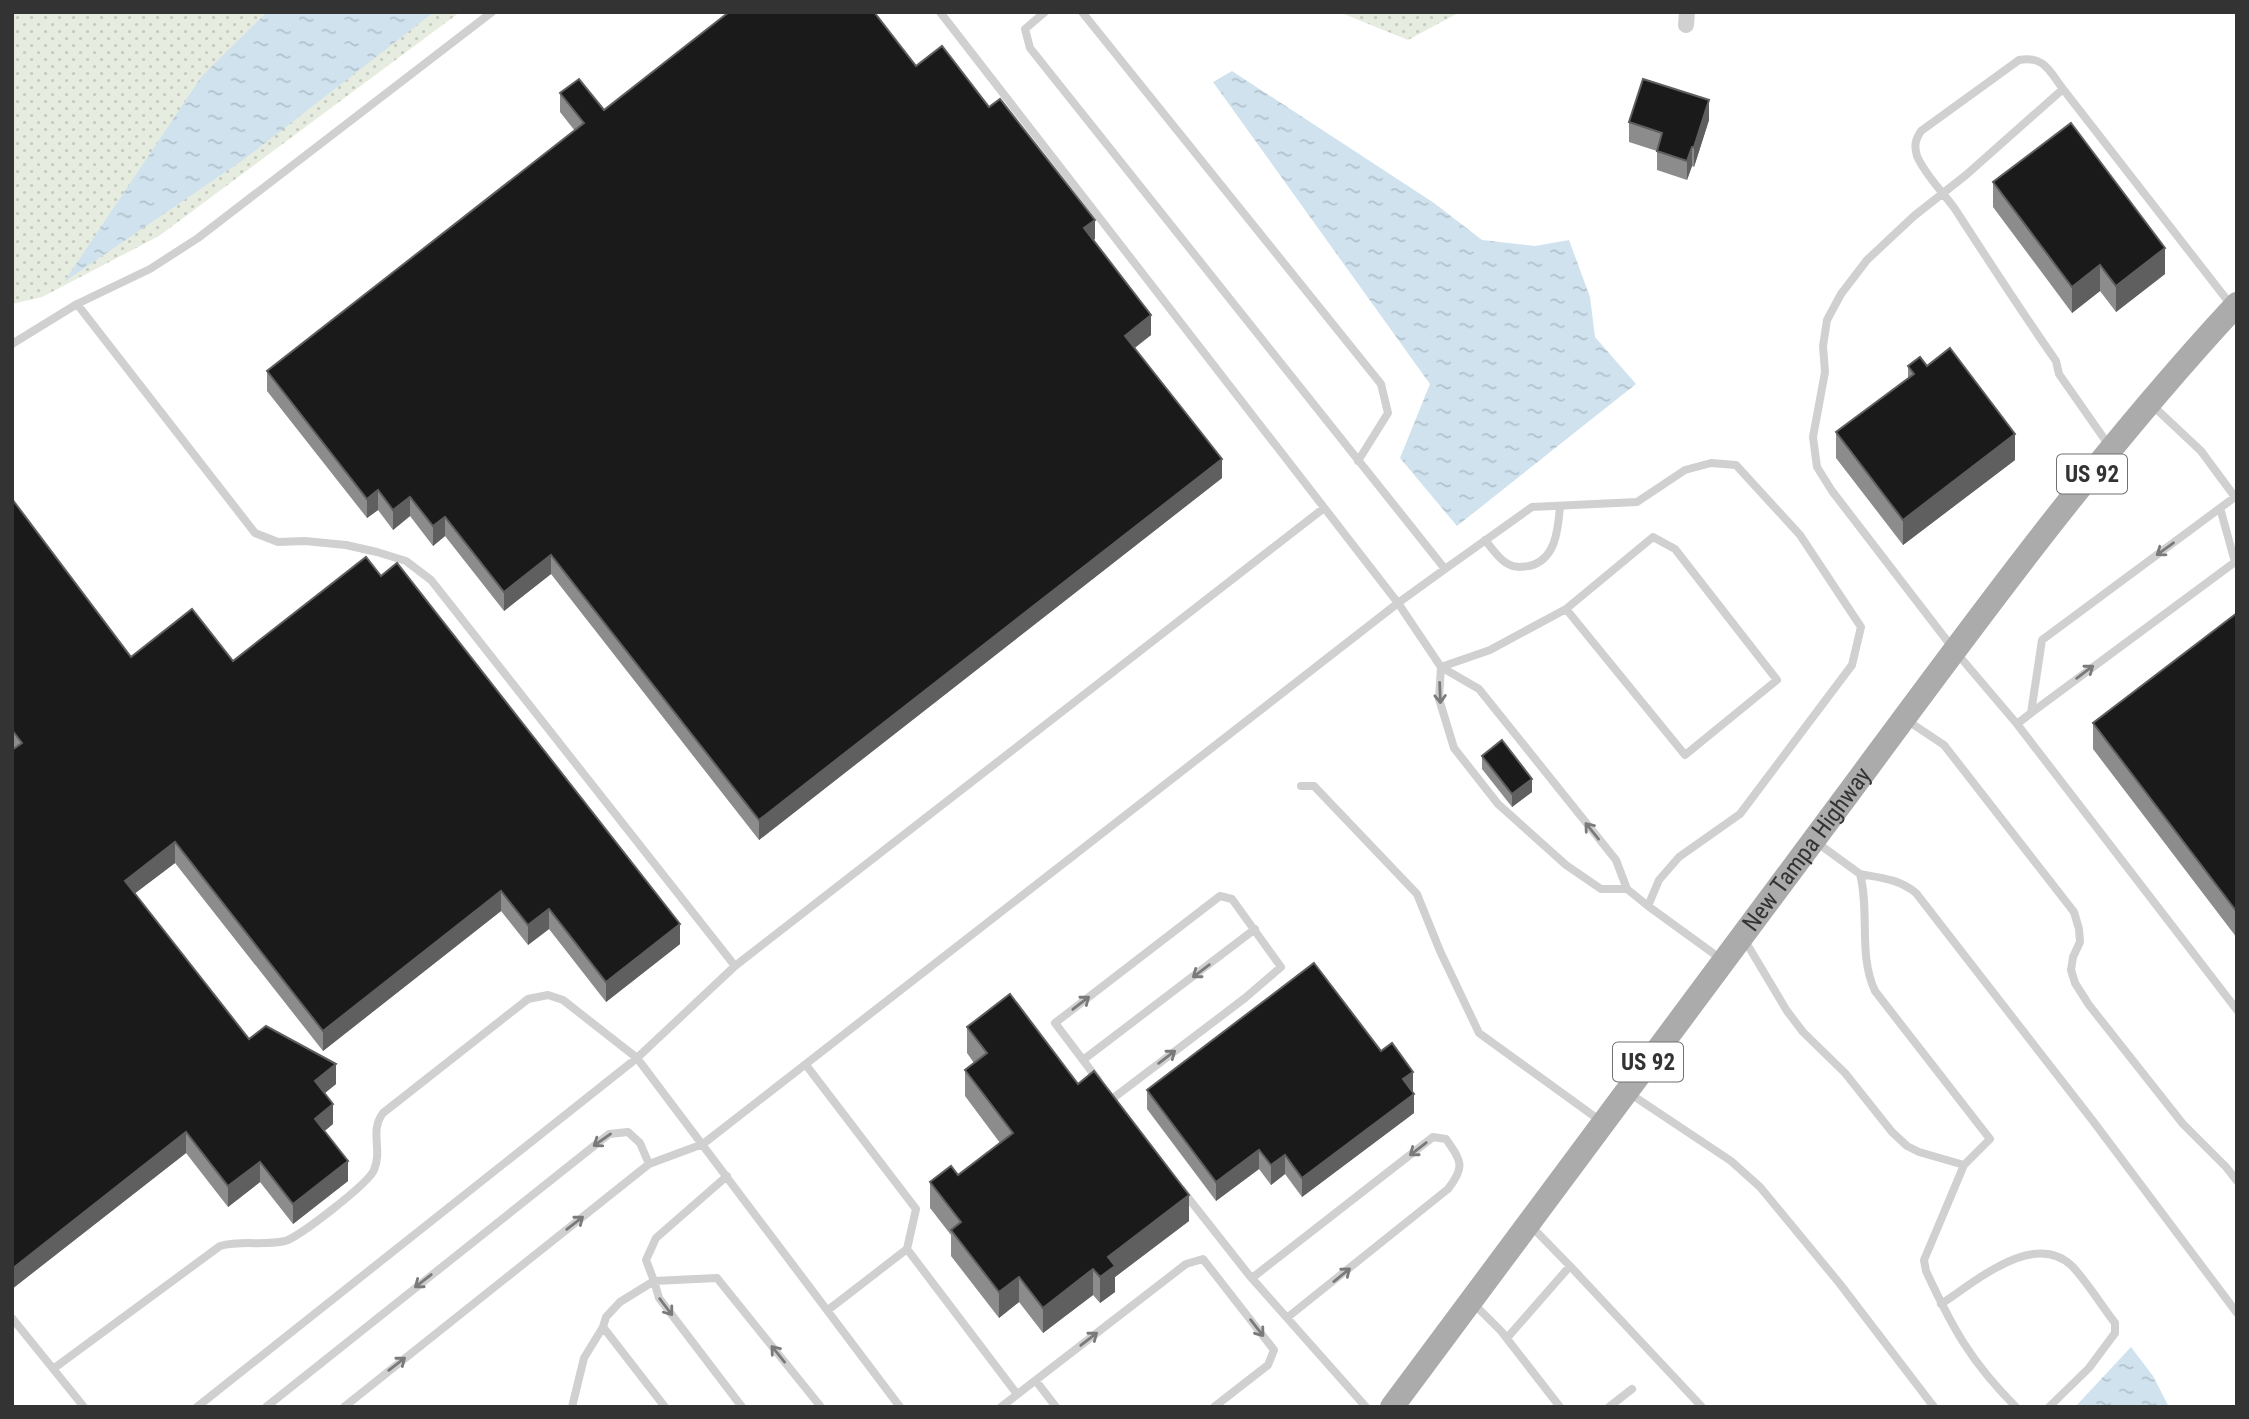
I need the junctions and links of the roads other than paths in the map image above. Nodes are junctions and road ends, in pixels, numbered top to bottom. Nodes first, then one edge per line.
1 (492, 12) edge
2 (940, 12) edge
3 (1045, 12) edge
4 (1082, 12) edge
5 (2063, 89) junction
6 (1943, 193) junction
7 (77, 304) junction
8 (2235, 306) edge
9 (12, 344) edge
10 (2149, 403) junction
11 (2112, 449) junction
12 (1358, 461) junction
13 (1560, 507) junction
14 (1324, 508) junction
15 (2220, 508) junction
16 (1485, 540) junction
17 (2235, 562) edge
18 (1445, 569) junction
19 (1398, 603) junction
20 (1566, 609) junction
21 (1955, 651) junction
22 (1441, 667) junction
23 (2031, 713) junction
24 (1904, 718) junction
25 (2017, 724) junction
26 (1301, 786) dead end
27 (1814, 840) junction
28 (1860, 874) junction
29 (1627, 889) junction
30 (1648, 906) junction
31 (1255, 929) junction
32 (1742, 936) junction
33 (1724, 960) junction
34 (735, 966) junction
35 (2237, 1010) edge
36 (637, 1058) junction
37 (1083, 1060) junction
38 (806, 1065) junction
39 (1626, 1091) junction
40 (1112, 1099) junction
41 (1121, 1109) edge
42 (1603, 1123) junction
43 (704, 1144) junction
44 (649, 1164) junction
45 (1964, 1165) junction
46 (727, 1176) junction
47 (2237, 1181) edge
48 (1177, 1183) edge
49 (1528, 1223) junction
50 (907, 1249) junction
51 (1570, 1266) junction
52 (1252, 1278) junction
53 (653, 1281) junction
54 (1470, 1301) junction
55 (1941, 1304) junction
56 (828, 1310) junction
57 (2237, 1313) edge
58 (1288, 1317) junction
59 (12, 1318) edge
60 (603, 1328) junction
61 (1507, 1338) junction
62 (53, 1368) junction
63 (1035, 1381) junction
64 (1632, 1389) dead end
65 (1017, 1394) junction
66 (83, 1407) edge
67 (197, 1407) edge
68 (266, 1407) edge
69 (344, 1407) edge
70 (572, 1407) edge
71 (665, 1407) edge
72 (742, 1407) edge
73 (821, 1407) edge
74 (900, 1407) edge
75 (1001, 1407) edge
76 (1056, 1407) edge
77 (1214, 1407) edge
78 (1366, 1407) edge
79 (1392, 1407) edge
80 (1560, 1407) edge
81 (1609, 1407) edge
82 (1702, 1407) edge
83 (1934, 1407) edge
84 (2016, 1407) edge
85 (2049, 1407) edge

1 - 7 lane
2 - 14 lane
3 - 12 lane
4 - 12 lane
5 - 6 lane
5 - 6 lane
5 - 8 lane
6 - 11 lane
6 - 21 lane
7 - 9 lane
7 - 34 lane
8 - 10 main road, New Tampa Highway / US 92
10 - 11 main road, New Tampa Highway / US 92
10 - 15 lane
11 - 21 main road, New Tampa Highway / US 92
12 - 18 lane
13 - 16 lane
13 - 16 lane
13 - 30 lane
14 - 19 lane
14 - 34 lane
15 - 17 lane
15 -> 23 lane
16 - 18 lane
23 -> 17 lane
18 - 19 lane
19 - 22 lane
19 - 38 lane
20 - 20 lane
20 - 22 lane
21 - 24 main road, New Tampa Highway / US 92
21 - 25 lane
29 -> 22 lane
22 -> 29 lane
23 - 25 lane
24 - 27 main road, New Tampa Highway / US 92
24 - 47 lane
25 - 35 lane
26 - 42 lane
27 - 28 lane
27 - 32 main road, New Tampa Highway / US 92
28 - 45 lane
28 - 57 lane
29 - 30 lane
30 - 33 lane
31 -> 37 lane
37 -> 31 lane
40 -> 31 lane
32 - 33 main road, New Tampa Highway / US 92
32 - 45 lane
33 - 39 main road, New Tampa Highway / US 92
34 - 36 lane
36 - 43 lane
36 - 62 lane
36 - 67 lane
37 - 40 lane
38 - 43 lane
38 - 50 lane
39 - 42 main road, New Tampa Highway / US 92
39 - 83 lane
40 - 41 lane
42 - 49 main road, New Tampa Highway / US 92
43 - 44 lane
43 - 46 lane
44 -> 68 lane
69 -> 44 lane
45 - 55 lane
46 - 53 lane
46 - 56 lane
48 - 52 lane
49 - 51 lane
49 - 54 main road, New Tampa Highway / US 92
50 - 56 lane
50 - 65 lane
51 - 61 lane
51 - 82 lane
52 - 58 lane
58 -> 52 lane
53 - 60 lane
53 -> 72 lane
73 -> 53 lane
54 - 61 lane
54 - 79 main road, New Tampa Highway / US 92
55 - 84 lane
55 - 85 lane
56 - 74 lane
58 - 78 lane
59 - 62 lane
60 - 70 lane
60 - 71 lane
61 - 80 lane
62 - 66 lane
63 - 65 lane
63 - 76 lane
63 -> 77 lane
64 - 81 lane
65 - 75 lane

